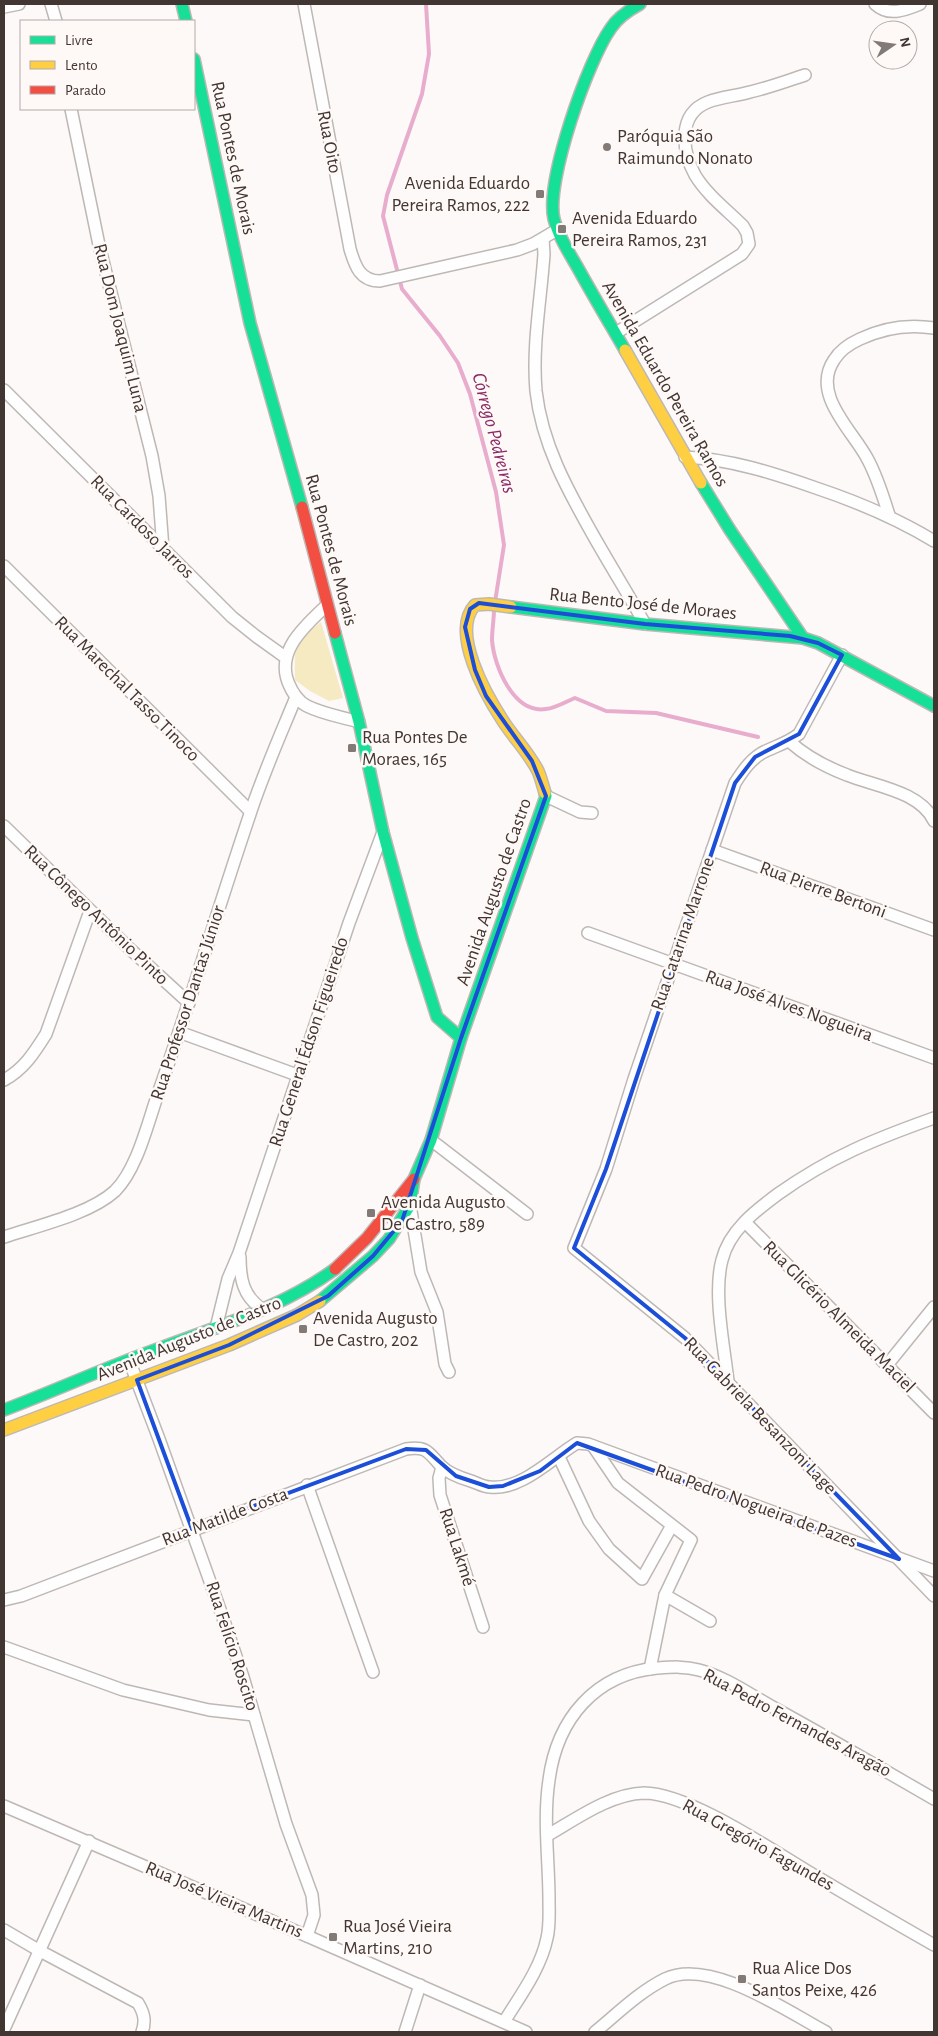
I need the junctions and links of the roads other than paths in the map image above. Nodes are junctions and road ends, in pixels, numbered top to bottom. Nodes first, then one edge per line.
1 (19, 4) edge
2 (51, 4) edge
3 (182, 4) edge
4 (304, 4) edge
5 (640, 4) edge
6 (875, 4) edge
7 (920, 4) edge
8 (6, 5) edge
9 (56, 20) edge
10 (186, 20) edge
11 (195, 65) edge
12 (805, 75) dead end
13 (71, 110) edge
14 (557, 230) junction
15 (543, 238) junction
16 (934, 328) edge
17 (616, 332) junction
18 (4, 390) edge
19 (685, 457) junction
20 (889, 515) junction
21 (934, 541) edge
22 (163, 548) junction
23 (4, 566) edge
24 (479, 603) joint
25 (327, 605) junction
26 (645, 624) junction
27 (803, 638) junction
28 (842, 655) junction
29 (285, 657) junction
30 (296, 697) junction
31 (934, 706) edge
32 (359, 722) junction
33 (790, 742) junction
34 (546, 796) junction
35 (250, 811) junction
36 (592, 814) dead end
37 (934, 821) edge
38 (4, 826) edge
39 (383, 832) junction
40 (712, 850) junction
41 (90, 911) junction
42 (934, 930) edge
43 (588, 933) dead end
44 (673, 964) junction
45 (189, 1003) junction
46 (180, 1032) junction
47 (461, 1038) junction
48 (934, 1058) edge
49 (297, 1075) junction
50 (4, 1080) edge
51 (934, 1118) edge
52 (431, 1140) junction
53 (414, 1179) junction
54 (410, 1205) junction
55 (527, 1214) dead end
56 (745, 1222) junction
57 (4, 1237) edge
58 (574, 1248) joint
59 (239, 1253) junction
60 (934, 1306) edge
61 (262, 1309) junction
62 (216, 1328) junction
63 (129, 1360) junction
64 (887, 1365) junction
65 (449, 1372) dead end
66 (137, 1380) junction
67 (728, 1381) junction
68 (4, 1410) edge
69 (934, 1413) edge
70 (4, 1430) edge
71 (592, 1446) junction
72 (558, 1457) junction
73 (442, 1467) junction
74 (307, 1486) junction
75 (671, 1526) junction
76 (192, 1529) junction
77 (899, 1559) junction
78 (934, 1571) edge
79 (665, 1594) junction
80 (934, 1596) edge
81 (4, 1600) edge
82 (710, 1621) dead end
83 (483, 1627) dead end
84 (4, 1646) edge
85 (650, 1669) junction
86 (373, 1672) dead end
87 (254, 1715) junction
88 (934, 1799) edge
89 (4, 1806) edge
90 (548, 1835) junction
91 (89, 1841) junction
92 (4, 1930) edge
93 (307, 1936) junction
94 (934, 1945) edge
95 (40, 1951) junction
96 (420, 1985) junction
97 (504, 2022) junction
98 (4, 2029) edge
99 (142, 2032) edge
100 (405, 2032) edge
101 (526, 2032) edge
102 (595, 2032) edge
103 (826, 2032) edge

1 - 8 street
2 - 9 street
3 - 10 street
4 - 15 street, Rua Oito
5 - 14 street, Avenida Eduardo Pereira Ramos
6 - 7 street
11 - 25 street, Rua Pontes de Morais
12 - 17 street
13 - 22 street, Rua Dom Joaquim Luna
14 - 15 street
14 - 17 street, Avenida Eduardo Pereira Ramos
15 - 26 street
16 - 20 street
17 - 19 street, Avenida Eduardo Pereira Ramos
18 - 22 street, Rua Cardoso Jarros
19 - 20 street
19 - 27 street, Avenida Eduardo Pereira Ramos
20 - 21 street
22 - 29 street, Rua Cardoso Jarros
23 - 35 street, Rua Marechal Tasso Tinoco
24 - 26 street, Rua Bento José de Moraes
24 - 34 street, Avenida Augusto de Castro
25 - 29 street
25 - 32 street, Rua Pontes de Morais
26 - 27 street, Rua Bento José de Moraes
27 - 28 street
28 - 31 street
28 - 33 street, Rua Catarina Marrone
29 - 30 street
30 - 32 street
30 - 35 street, Rua Professor Dantas Júnior
32 - 39 street, Rua Pontes de Morais
33 - 37 street
33 - 40 street, Rua Catarina Marrone
34 - 36 street
34 - 47 street, Avenida Augusto de Castro
35 - 45 street, Rua Professor Dantas Júnior
38 - 41 street, Rua Cônego Antônio Pinto
39 - 47 street, Rua Pontes de Morais
39 - 49 street, Rua General Édson Figueiredo
40 - 42 street, Rua Pierre Bertoni
40 - 44 street, Rua Catarina Marrone
41 - 45 street, Rua Cônego Antônio Pinto
41 - 50 street
43 - 44 street, Rua José Alves Nogueira
44 - 48 street, Rua José Alves Nogueira
44 - 58 street, Rua Catarina Marrone
45 - 46 street, Rua Professor Dantas Júnior
46 - 49 street
46 - 57 street, Rua Professor Dantas Júnior
47 - 52 street, Avenida Augusto de Castro
49 - 59 street, Rua General Édson Figueiredo
51 - 56 street
52 - 53 street, Avenida Augusto de Castro
52 - 55 street
53 - 54 street, Avenida Augusto de Castro
53 - 61 street, Avenida Augusto de Castro
54 - 65 street
54 - 66 street, Avenida Augusto de Castro
56 - 64 street, Rua Glicério Almeida Maciel
56 - 67 street
58 - 67 street, Rua Gabriela Besanzoni Lage
59 - 61 street, Rua General Édson Figueiredo
59 - 62 street, Rua General Édson Figueiredo
60 - 64 street
61 - 62 street, Avenida Augusto de Castro
62 - 63 street, Avenida Augusto de Castro
63 - 66 street, Rua Felício Roscito
63 - 68 street, Avenida Augusto de Castro
64 - 69 street, Rua Glicério Almeida Maciel
66 - 70 street, Avenida Augusto de Castro
66 - 76 street, Rua Felício Roscito
67 - 77 street, Rua Gabriela Besanzoni Lage
71 - 72 street, Rua Pedro Nogueira de Pazes
71 - 75 street
71 - 77 street, Rua Pedro Nogueira de Pazes
72 - 73 street
72 - 75 street
73 - 74 street, Rua Matilde Costa
73 - 83 street, Rua Lakmé
74 - 76 street, Rua Matilde Costa
74 - 86 street
75 - 79 street
76 - 81 street, Rua Matilde Costa
76 - 87 street, Rua Felício Roscito
77 - 78 street, Rua Pedro Nogueira de Pazes
77 - 80 street, Rua Gabriela Besanzoni Lage
79 - 82 street
79 - 85 street
84 - 87 street
85 - 88 street, Rua Pedro Fernandes Aragão
85 - 90 street, Rua Pedro Fernandes Aragão
87 - 93 street, Rua Felício Roscito
89 - 91 street, Rua José Vieira Martins
90 - 94 street, Rua Gregório Fagundes
90 - 97 street, Rua Pedro Fernandes Aragão
91 - 93 street, Rua José Vieira Martins
91 - 95 street
92 - 95 street
93 - 96 street, Rua José Vieira Martins
95 - 98 street
95 - 99 street
96 - 97 street, Rua José Vieira Martins
96 - 100 street
97 - 101 street, Rua José Vieira Martins
102 - 103 street

